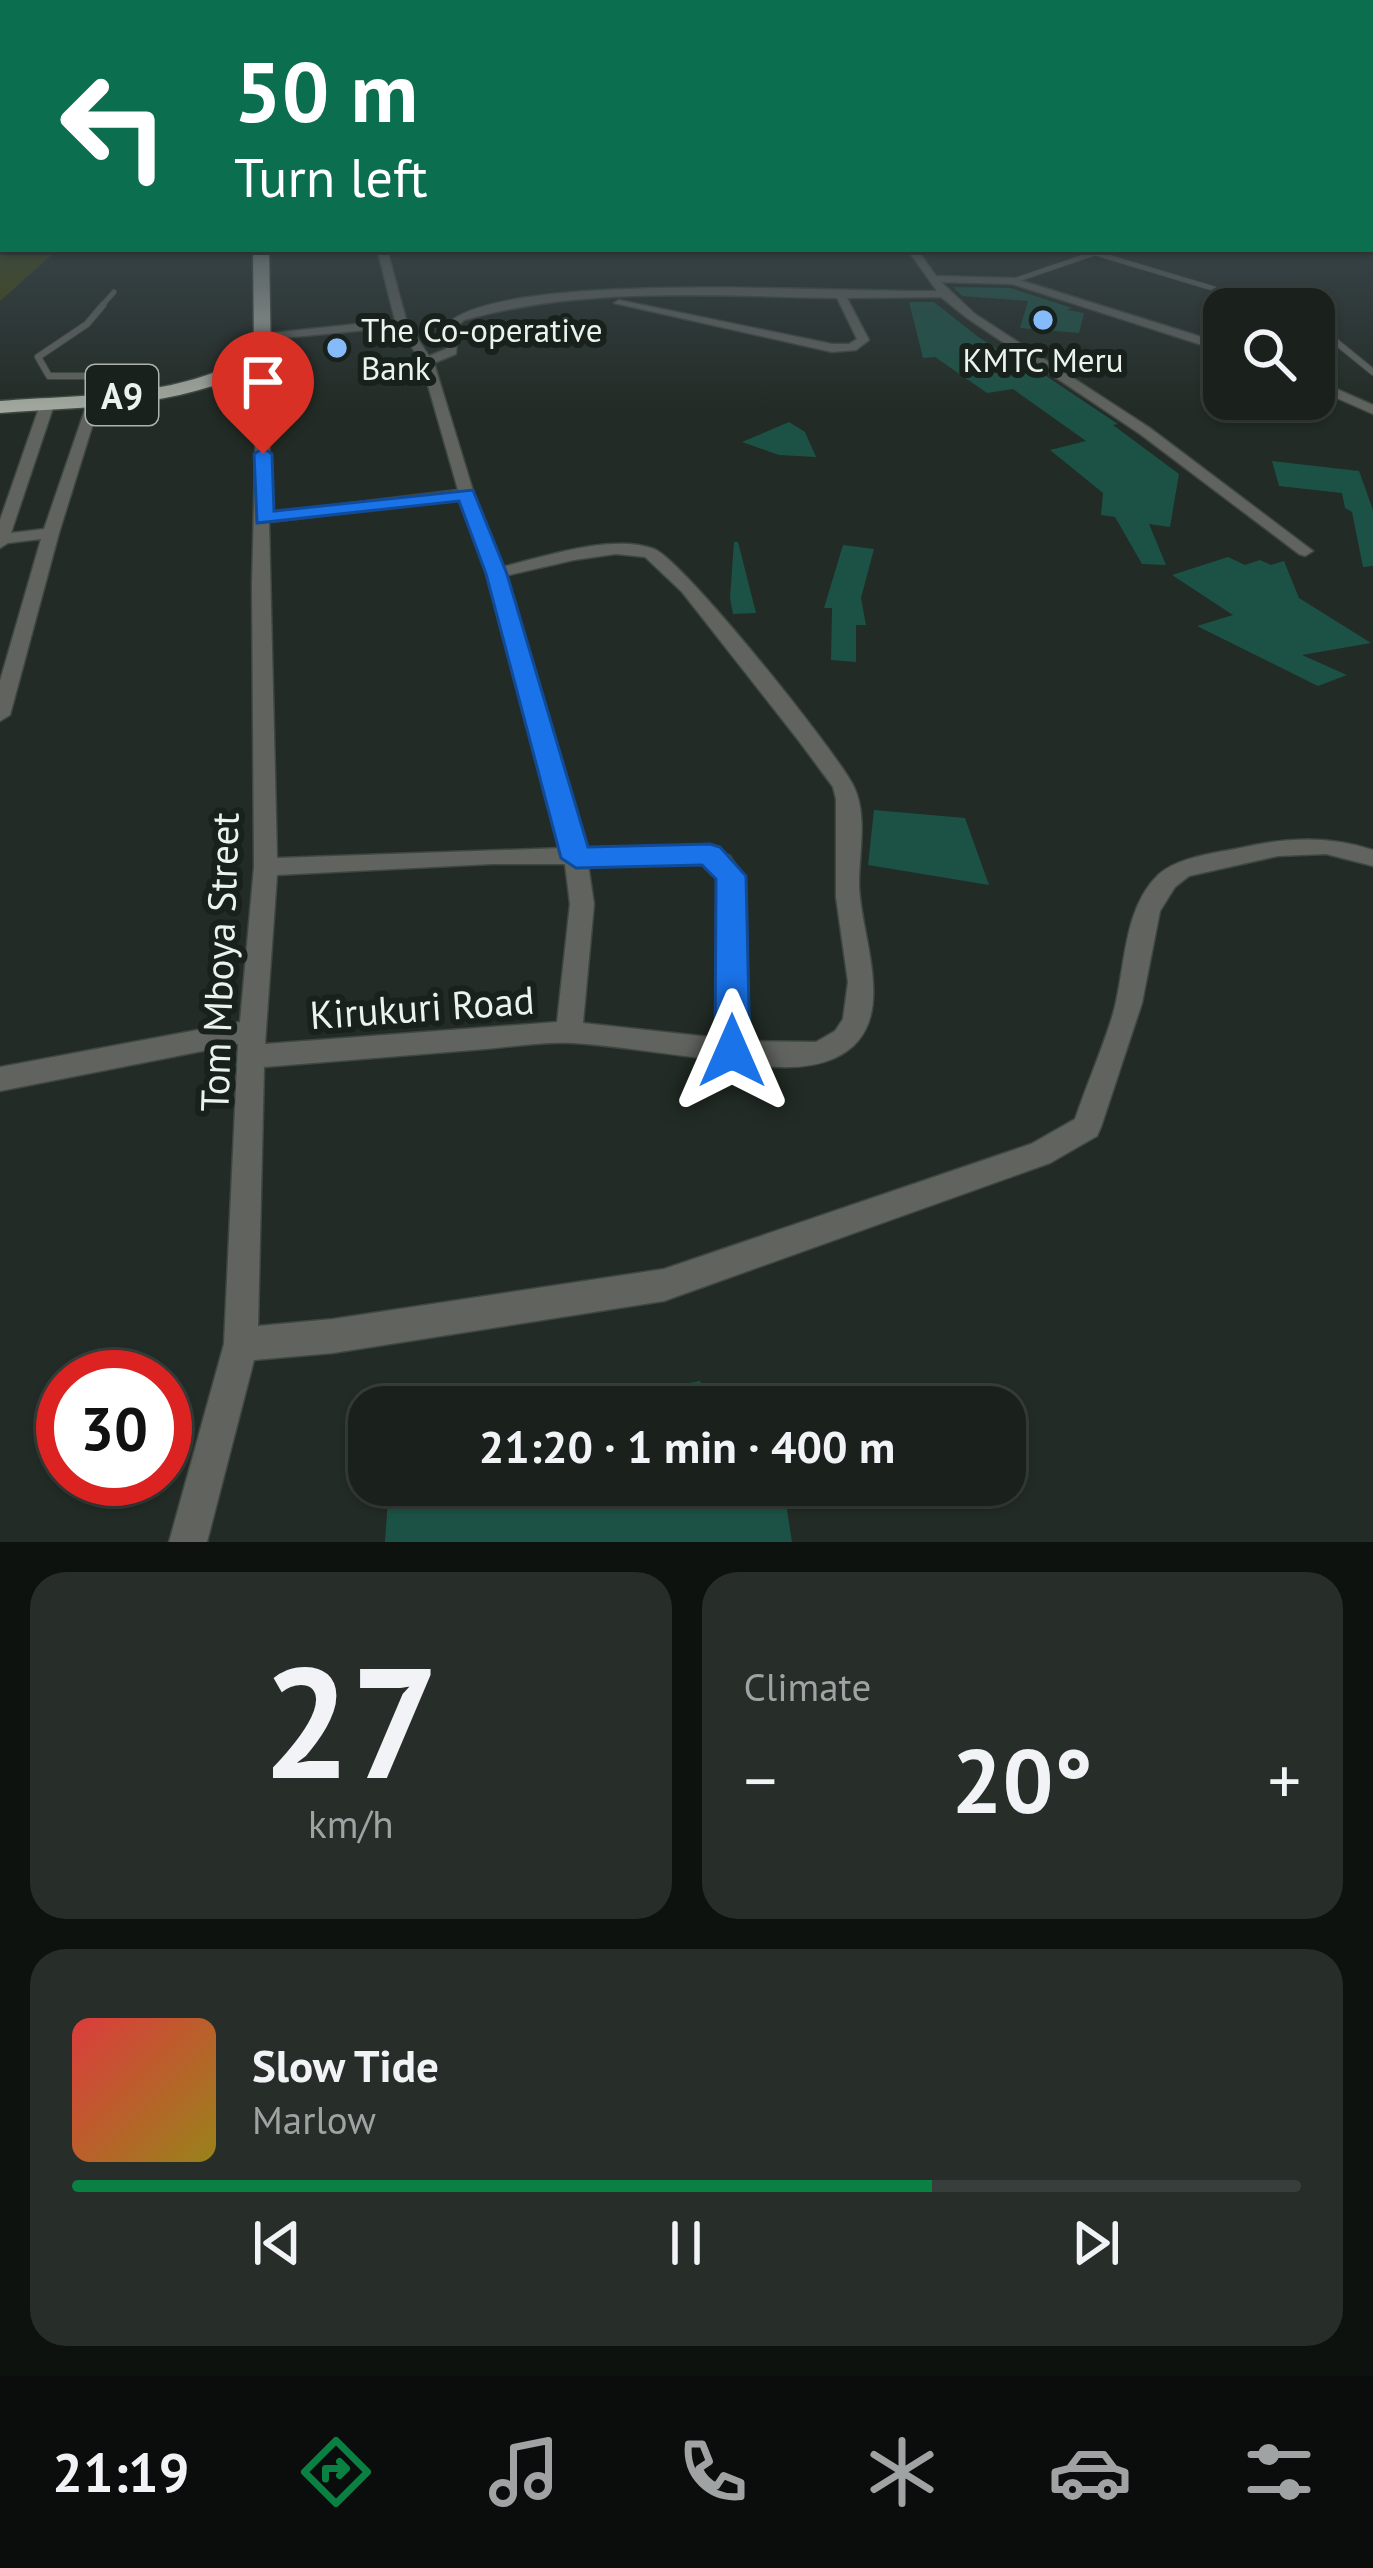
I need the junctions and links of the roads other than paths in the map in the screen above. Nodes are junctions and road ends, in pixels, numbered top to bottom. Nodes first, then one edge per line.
1 (261, 268) edge
2 (387, 268) edge
3 (925, 268) edge
4 (1051, 268) edge
5 (1144, 268) edge
6 (934, 280) junction
7 (1013, 281) junction
8 (1211, 288) edge
9 (114, 292) dead end
10 (944, 295) junction
11 (602, 296) junction
12 (842, 298) junction
13 (401, 323) junction
14 (1335, 340) edge
15 (1203, 341) edge
16 (263, 357) junction
17 (427, 361) junction
18 (1373, 372) edge
19 (105, 376) dead end
20 (1335, 392) edge
21 (95, 398) junction
22 (48, 402) junction
23 (0, 407) edge
24 (1372, 407) edge
25 (466, 494) junction
26 (264, 518) junction
27 (51, 532) junction
28 (0, 540) edge
29 (1305, 551) dead end
30 (496, 574) junction
31 (0, 716) edge
32 (576, 858) junction
33 (1373, 858) edge
34 (266, 867) junction
35 (569, 1032) junction
36 (254, 1043) junction
37 (732, 1051) junction
38 (0, 1079) edge
39 (241, 1344) junction
40 (188, 1542) edge

1 - 16 highway
2 - 13 street, Kirukuri Road
3 - 6 street
4 - 7 lane
5 - 8 lane
6 - 7 street
6 - 10 street
7 - 15 street
9 - 19 lane
10 - 12 street
10 - 29 street
11 - 12 street
11 - 12 street
11 - 17 street
13 - 16 street
13 - 17 street, Kirukuri Road
14 - 18 lane
16 - 21 highway, A9
16 - 26 street, Tom Mboya Street
17 - 25 street, Kirukuri Road
20 - 24 street
21 - 22 highway, A9
21 - 27 street
22 - 23 highway, A9
22 - 28 street
25 - 26 street
25 - 30 street, Kirukuri Road
26 - 34 street, Tom Mboya Street
27 - 28 street
27 - 31 street
30 - 32 street, Kirukuri Road
30 - 37 street
32 - 34 street
32 - 35 street, Kirukuri Road
32 - 37 street
33 - 39 street
34 - 36 street, Tom Mboya Street
35 - 36 street, Kirukuri Road
35 - 37 street
36 - 38 street, Kirukuri Road
36 - 39 street, Tom Mboya Street
39 - 40 street, Tom Mboya Street

